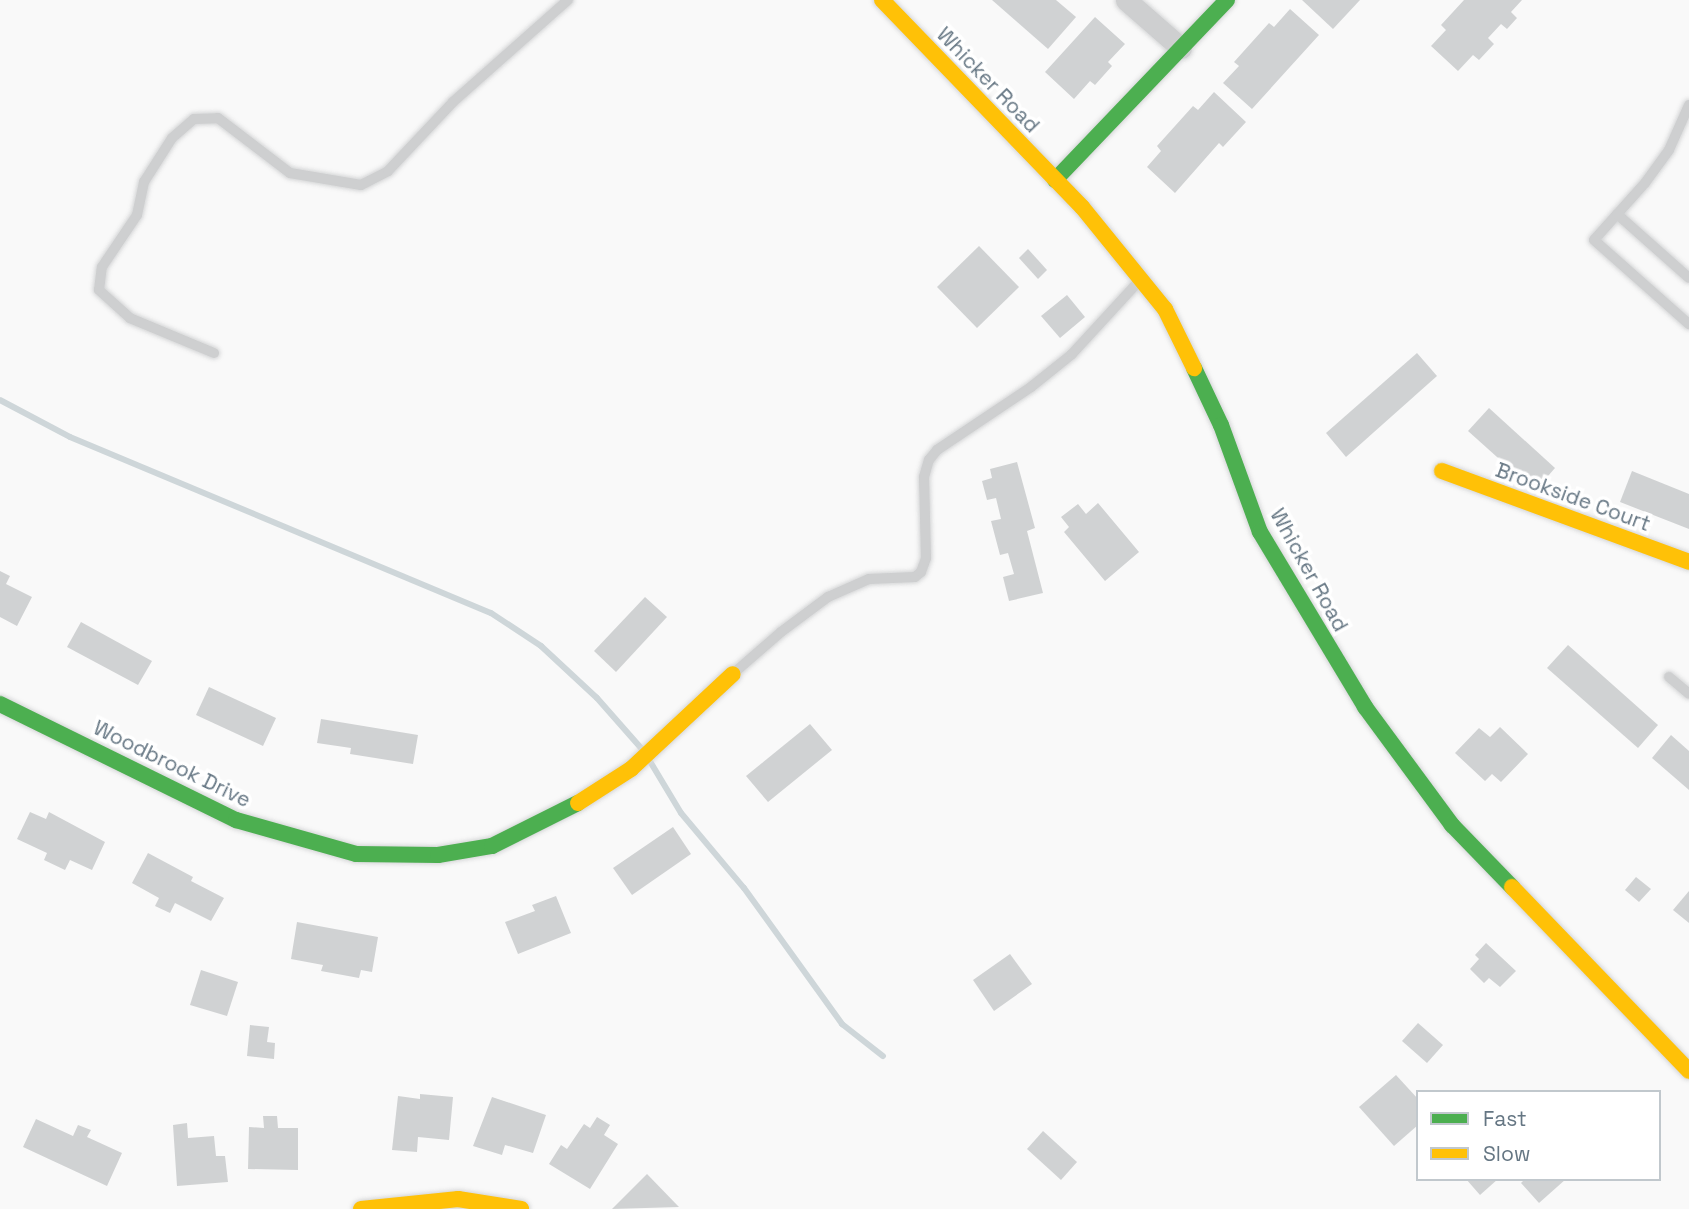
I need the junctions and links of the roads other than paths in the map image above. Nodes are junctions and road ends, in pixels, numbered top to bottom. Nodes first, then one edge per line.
1 (568, 0) edge
2 (882, 0) edge
3 (1126, 0) edge
4 (1227, 0) edge
5 (1181, 48) junction
6 (1689, 105) edge
7 (1055, 180) junction
8 (1617, 214) junction
9 (1689, 278) edge
10 (1140, 279) junction
11 (1689, 324) edge
12 (214, 353) dead end
13 (1442, 471) dead end
14 (1689, 562) edge
15 (733, 674) joint
16 (1669, 677) dead end
17 (1689, 694) edge
18 (0, 704) edge
19 (1689, 1071) edge
20 (361, 1209) edge
21 (520, 1209) edge

1 - 12 lane
2 - 7 street, Whicker Road
3 - 5 street
4 - 5 street
5 - 7 street
6 - 8 lane
7 - 10 street, Whicker Road
8 - 9 lane
8 - 11 lane
10 - 15 lane
10 - 19 street, Whicker Road
13 - 14 street, Brookside Court
15 - 18 street, Woodbrook Drive
16 - 17 lane
20 - 21 street

